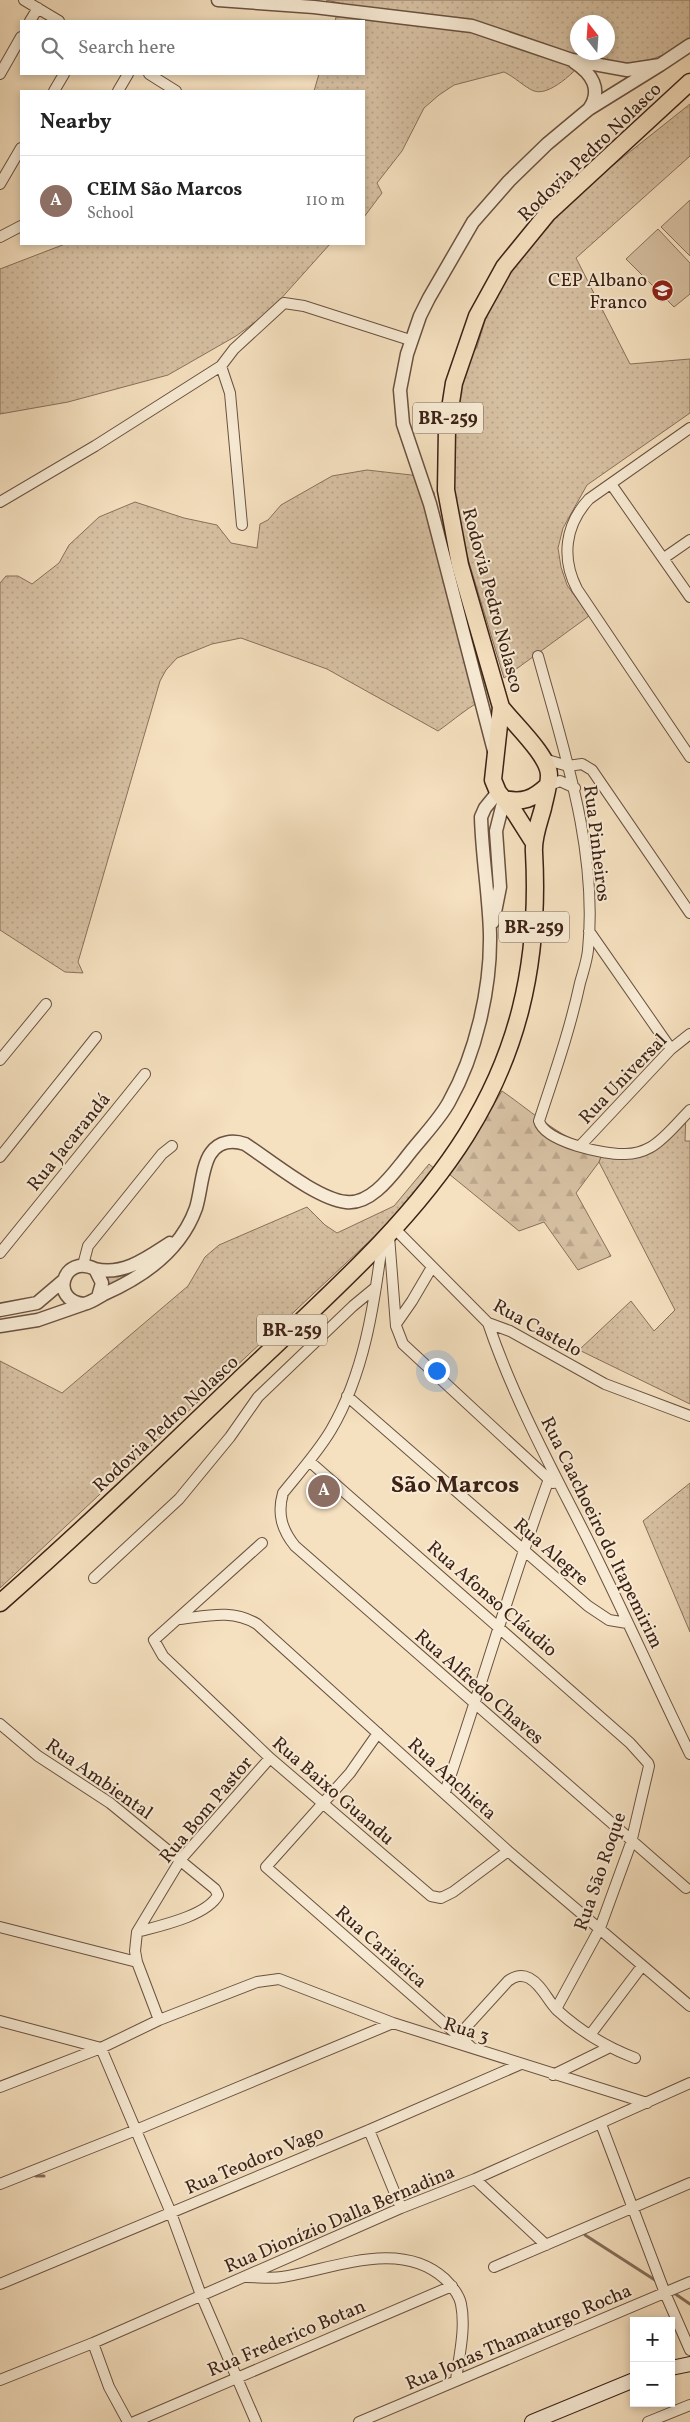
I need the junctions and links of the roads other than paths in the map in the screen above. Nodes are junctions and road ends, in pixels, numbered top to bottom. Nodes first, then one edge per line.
1 (24, 0) edge
2 (218, 0) edge
3 (38, 8) junction
4 (31, 20) edge
5 (58, 20) edge
6 (20, 39) edge
7 (690, 45) edge
8 (570, 59) edge
9 (572, 60) joint
10 (660, 64) junction
11 (0, 74) edge
12 (63, 75) edge
13 (127, 75) edge
14 (151, 75) edge
15 (690, 75) edge
16 (690, 82) edge
17 (55, 90) edge
18 (119, 90) edge
19 (174, 90) edge
20 (682, 97) edge
21 (589, 109) junction
22 (20, 150) edge
23 (0, 184) edge
24 (20, 227) edge
25 (0, 237) edge
26 (410, 340) junction
27 (221, 366) junction
28 (690, 428) edge
29 (611, 484) junction
30 (0, 502) edge
31 (242, 525) dead end
32 (690, 540) edge
33 (664, 558) junction
34 (690, 597) edge
35 (538, 656) dead end
36 (501, 707) junction
37 (531, 744) junction
38 (496, 756) junction
39 (690, 757) edge
40 (544, 759) junction
41 (568, 766) junction
42 (547, 786) junction
43 (575, 788) junction
44 (501, 796) junction
45 (534, 843) junction
46 (690, 913) edge
47 (589, 931) junction
48 (46, 1004) dead end
49 (690, 1034) edge
50 (96, 1037) dead end
51 (671, 1049) junction
52 (0, 1060) edge
53 (145, 1074) dead end
54 (690, 1110) edge
55 (172, 1146) dead end
56 (580, 1146) junction
57 (0, 1157) edge
58 (180, 1236) junction
59 (388, 1236) junction
60 (0, 1253) edge
61 (89, 1267) junction
62 (432, 1267) junction
63 (64, 1280) junction
64 (376, 1287) junction
65 (98, 1297) junction
66 (84, 1304) junction
67 (0, 1310) edge
68 (488, 1323) junction
69 (396, 1324) junction
70 (0, 1326) edge
71 (347, 1396) junction
72 (690, 1416) edge
73 (309, 1461) junction
74 (549, 1479) junction
75 (561, 1490) junction
76 (262, 1543) dead end
77 (523, 1549) junction
78 (94, 1578) dead end
79 (0, 1603) edge
80 (180, 1619) junction
81 (627, 1623) junction
82 (499, 1626) junction
83 (475, 1704) junction
84 (0, 1725) edge
85 (378, 1733) junction
86 (690, 1754) edge
87 (270, 1758) junction
88 (649, 1766) joint
89 (445, 1792) junction
90 (323, 1804) junction
91 (631, 1843) junction
92 (508, 1851) junction
93 (181, 1860) junction
94 (686, 1888) dead end
95 (0, 1927) edge
96 (600, 1928) junction
97 (137, 1932) junction
98 (137, 1962) junction
99 (642, 1966) junction
100 (690, 2006) edge
101 (556, 2009) junction
102 (159, 2020) junction
103 (0, 2022) edge
104 (393, 2023) junction
105 (590, 2035) junction
106 (458, 2036) junction
107 (101, 2048) junction
108 (608, 2048) junction
109 (474, 2050) junction
110 (635, 2058) dead end
111 (521, 2064) junction
112 (553, 2075) junction
113 (690, 2083) edge
114 (0, 2087) edge
115 (647, 2103) junction
116 (601, 2124) junction
117 (136, 2130) junction
118 (369, 2130) junction
119 (475, 2179) junction
120 (1, 2180) edge
121 (690, 2183) edge
122 (401, 2208) junction
123 (633, 2209) junction
124 (171, 2213) junction
125 (546, 2244) junction
126 (494, 2267) dead end
127 (244, 2277) junction
128 (690, 2282) edge
129 (0, 2284) edge
130 (452, 2286) junction
131 (664, 2293) junction
132 (201, 2295) junction
133 (93, 2343) junction
134 (690, 2350) edge
135 (690, 2364) edge
136 (675, 2367) edge
137 (236, 2377) junction
138 (0, 2380) edge
139 (456, 2380) junction
140 (630, 2382) edge
141 (690, 2405) edge
142 (128, 2422) edge
143 (134, 2422) edge
144 (256, 2422) edge
145 (359, 2422) edge
146 (532, 2422) edge
147 (648, 2422) edge

1 - 3 street
2 - 8 street
3 - 4 street
3 - 5 street
6 - 11 street
7 - 10 street
9 - 10 street
9 - 21 street
10 - 21 street
12 - 17 street
13 - 18 street
14 - 19 street
15 - 20 highway
16 - 20 highway, Rodovia Pedro Nolasco / BR-259
20 - 36 highway, Rodovia Pedro Nolasco / BR-259
21 - 26 street
22 - 23 street
24 - 25 street
26 - 27 street
26 - 38 street
27 - 30 street
27 - 31 street
28 - 29 street
29 - 33 street
29 - 39 street
32 - 33 street
33 - 34 street
35 - 41 street, Rua Pinheiros
36 - 37 highway, Rodovia Pedro Nolasco / BR-259
36 - 38 highway, Rodovia Pedro Nolasco / BR-259
37 - 38 highway
37 - 40 highway, Rodovia Pedro Nolasco / BR-259
38 - 44 highway, Rodovia Pedro Nolasco / BR-259
40 - 41 street
40 - 42 highway, Rodovia Pedro Nolasco / BR-259
41 - 43 street, Rua Pinheiros
41 - 46 street
42 - 43 street
42 - 44 highway
42 - 45 highway, Rodovia Pedro Nolasco / BR-259
43 - 47 street, Rua Pinheiros
44 - 45 highway, Rodovia Pedro Nolasco / BR-259
44 - 58 street
45 - 59 highway, Rodovia Pedro Nolasco / BR-259
47 - 51 street
47 - 56 street, Rua Pinheiros
48 - 52 street
49 - 51 street, Rua Universal
50 - 57 street
51 - 56 street, Rua Universal
53 - 60 street, Rua Jacarandá
54 - 56 street
55 - 61 street
58 - 61 street
58 - 65 street
59 - 62 street, Rua Castelo
59 - 64 street
59 - 69 street
59 - 79 highway, Rodovia Pedro Nolasco / BR-259
61 - 63 street
61 - 65 street
62 - 68 street, Rua Castelo
62 - 69 street
63 - 66 street
63 - 67 street
64 - 71 street
64 - 78 street
65 - 66 street
66 - 70 street
68 - 72 street, Rua Castelo
68 - 75 street, Rua Caachoeiro do Itapemirim
69 - 74 street
71 - 73 street
71 - 77 street, Rua Alegre
73 - 82 street, Rua Afonso Cláudio
73 - 83 street, Rua Alfredo Chaves
74 - 75 street
74 - 77 street
75 - 81 street, Rua Caachoeiro do Itapemirim
76 - 80 street
77 - 81 street, Rua Alegre
77 - 82 street
80 - 85 street, Rua Anchieta
80 - 87 street, Rua Baixo Guandu
81 - 86 street, Rua Caachoeiro do Itapemirim
82 - 83 street
82 - 88 street, Rua Afonso Cláudio
83 - 89 street
83 - 91 street, Rua Alfredo Chaves
84 - 93 street, Rua Ambiental
85 - 89 street, Rua Anchieta
85 - 90 street
87 - 90 street, Rua Baixo Guandu
87 - 93 street, Rua Bom Pastor
88 - 91 street, Rua São Roque
89 - 92 street, Rua Anchieta
90 - 92 street, Rua Baixo Guandu
90 - 106 street, Rua Cariacica
91 - 94 street, Rua Alfredo Chaves
91 - 96 street, Rua São Roque
92 - 96 street, Rua Anchieta
93 - 97 street, Rua Bom Pastor
93 - 97 street, Rua Ambiental
95 - 98 street
96 - 99 street, Rua Anchieta
96 - 101 street, Rua São Roque
97 - 98 street, Rua Bom Pastor
98 - 102 street, Rua Bom Pastor
99 - 100 street, Rua Anchieta
99 - 105 street
101 - 105 street
101 - 106 street
102 - 104 street, Rua 3
102 - 107 street
103 - 107 street
104 - 109 street, Rua 3
104 - 117 street
105 - 108 street
106 - 109 street, Rua Cariacica
107 - 114 street
107 - 117 street
108 - 110 street
108 - 112 street
109 - 111 street, Rua 3
111 - 112 street, Rua 3
111 - 118 street, Rua Teodoro Vago
112 - 115 street, Rua 3
113 - 115 street, Rua Dionízio Dalla Bernadina
115 - 116 street, Rua Dionízio Dalla Bernadina
116 - 119 street, Rua Dionízio Dalla Bernadina
116 - 123 street
117 - 120 street
117 - 124 street
118 - 122 street
118 - 124 street, Rua Teodoro Vago
119 - 122 street, Rua Dionízio Dalla Bernadina
119 - 125 street
121 - 123 street
122 - 127 street, Rua Dionízio Dalla Bernadina
123 - 125 street
123 - 131 street
124 - 129 street, Rua Teodoro Vago
124 - 132 street
125 - 126 street
127 - 130 street
127 - 132 street, Rua Dionízio Dalla Bernadina
128 - 131 street, Rua Jonas Thamaturgo Rocha
130 - 137 street, Rua Frederico Botan
130 - 139 street
131 - 134 street
131 - 139 street, Rua Jonas Thamaturgo Rocha
132 - 133 street, Rua Dionízio Dalla Bernadina
132 - 137 street
133 - 138 street, Rua Dionízio Dalla Bernadina
133 - 142 street
135 - 136 main road
137 - 143 street, Rua Frederico Botan
137 - 144 street
139 - 145 street, Rua Jonas Thamaturgo Rocha
140 - 146 main road
141 - 147 street

